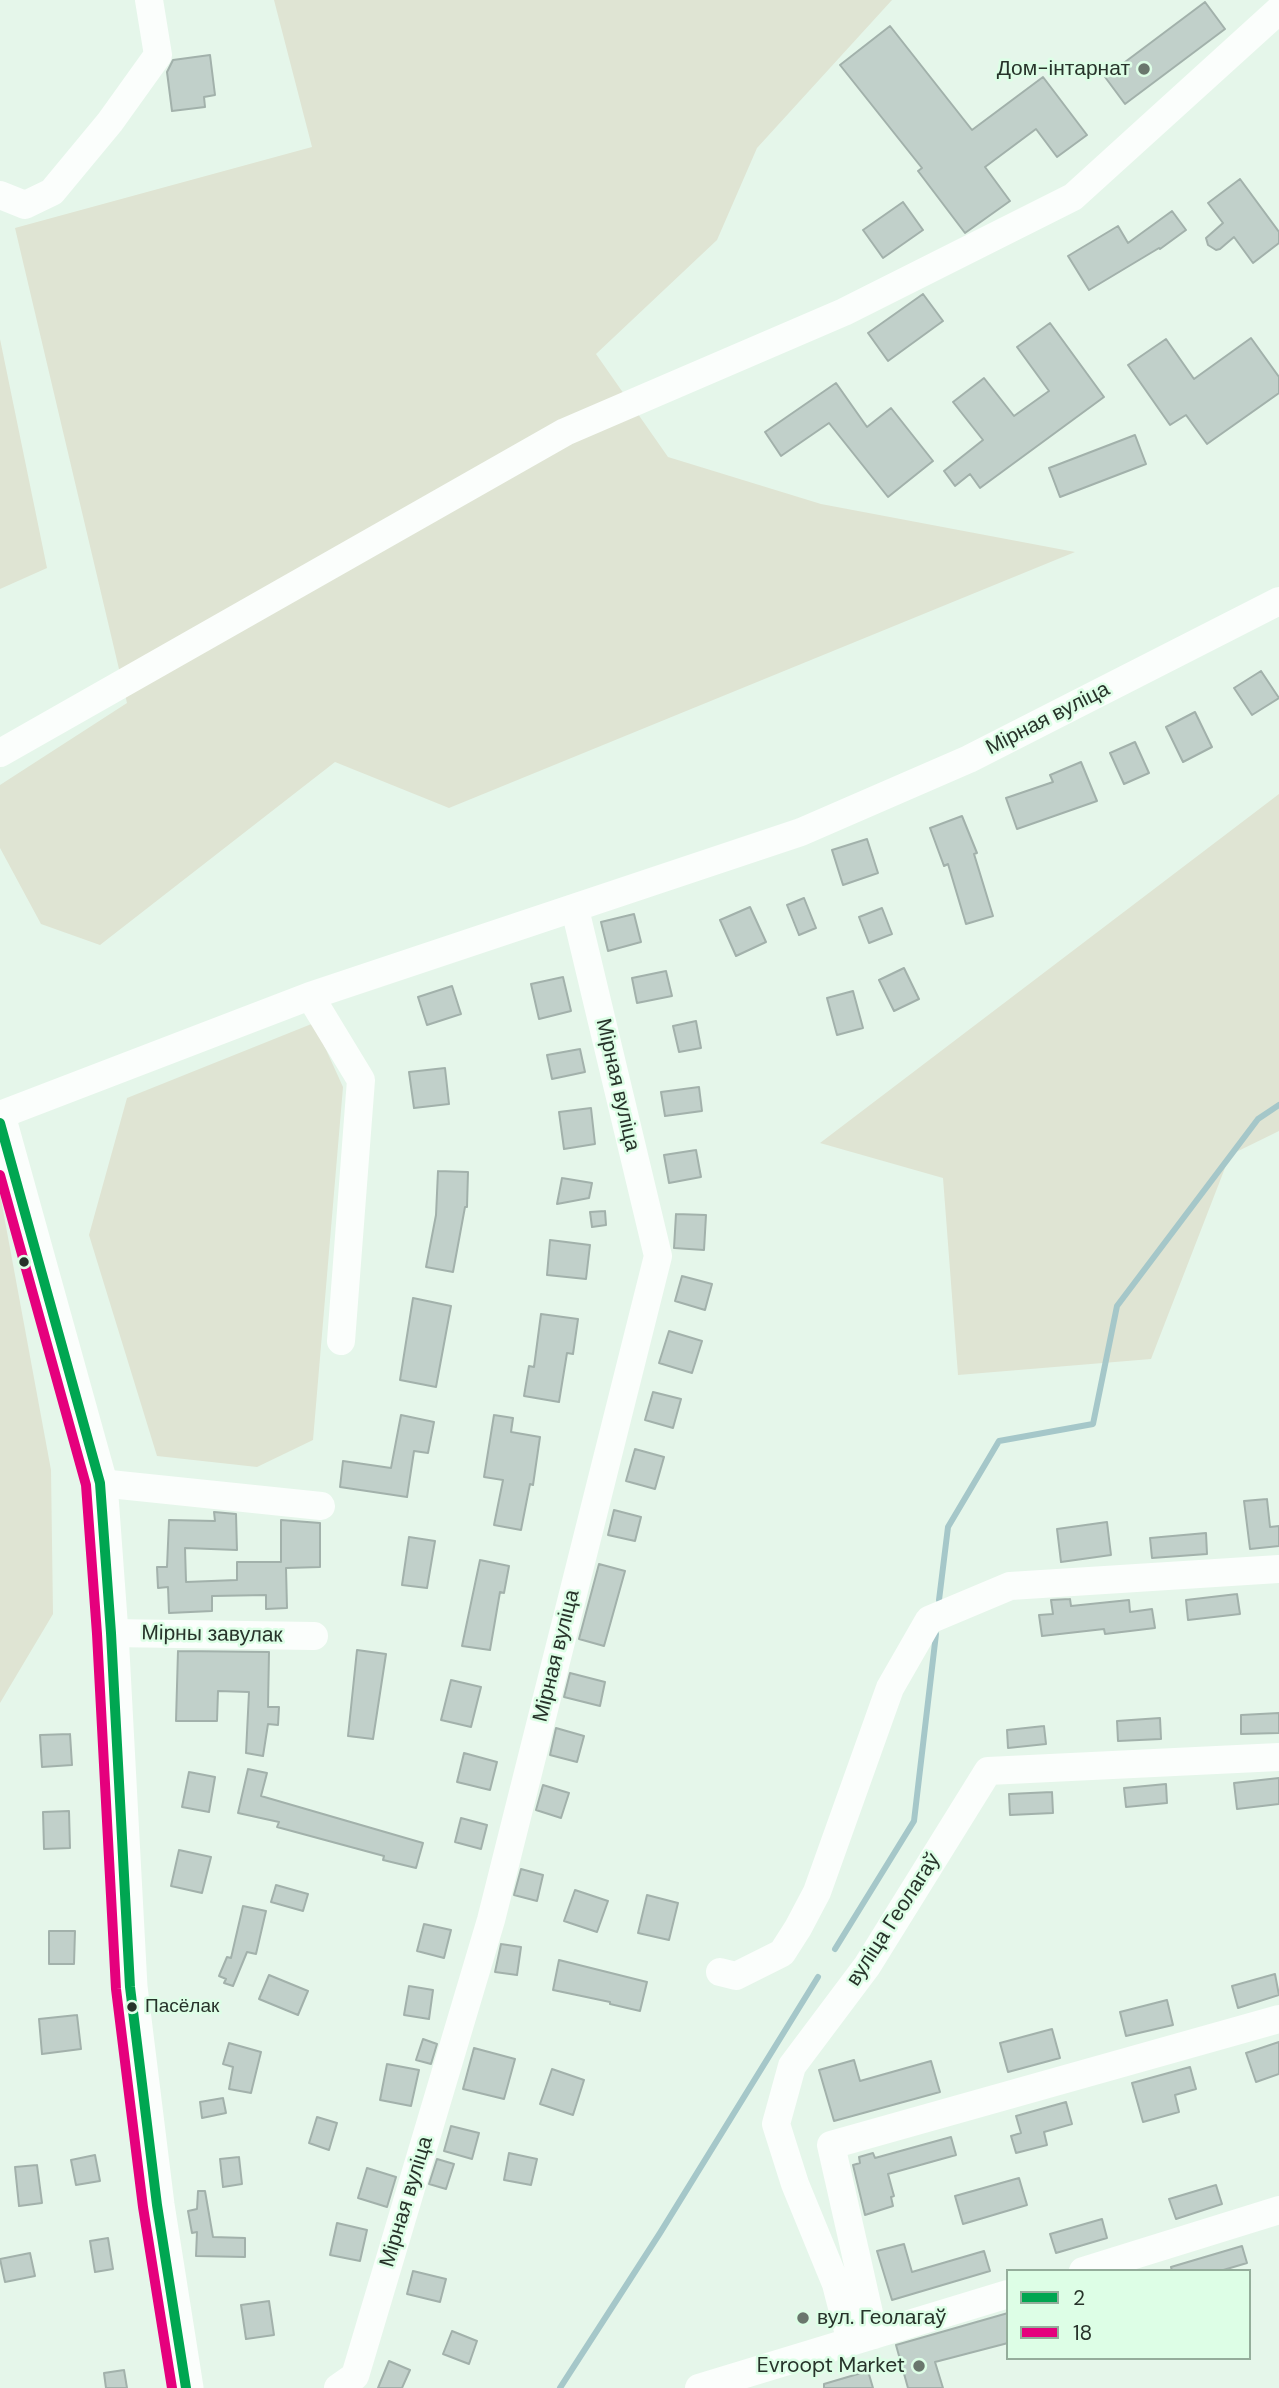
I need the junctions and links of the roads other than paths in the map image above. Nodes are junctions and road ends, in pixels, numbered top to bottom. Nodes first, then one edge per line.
1 (149, 0) edge
2 (1279, 9) edge
3 (0, 195) edge
4 (1279, 601) edge
5 (0, 753) edge
6 (575, 909) junction
7 (310, 996) junction
8 (0, 1115) edge
9 (0, 1123) edge
10 (341, 1341) dead end
11 (100, 1483) junction
12 (321, 1506) dead end
13 (1279, 1569) edge
14 (111, 1633) junction
15 (314, 1636) dead end
16 (1279, 1757) edge
17 (720, 1972) dead end
18 (1279, 2019) edge
19 (1279, 2210) edge
20 (1089, 2269) edge
21 (1006, 2295) edge
22 (862, 2338) junction
23 (186, 2388) edge
24 (338, 2388) edge
25 (699, 2388) edge

1 - 3 street
2 - 5 street
4 - 6 street, Мірная вуліца
6 - 7 street, Мірная вуліца
6 - 24 street, Мірная вуліца
7 - 8 street, Мірная вуліца
7 - 10 street
9 - 11 main road
11 - 12 street
11 - 14 main road
13 - 17 street
14 - 15 street, Мірны завулак
14 - 23 main road
16 - 22 street, вуліца Геолагаў
18 - 22 street
19 - 20 street
21 - 22 street
22 - 25 street

